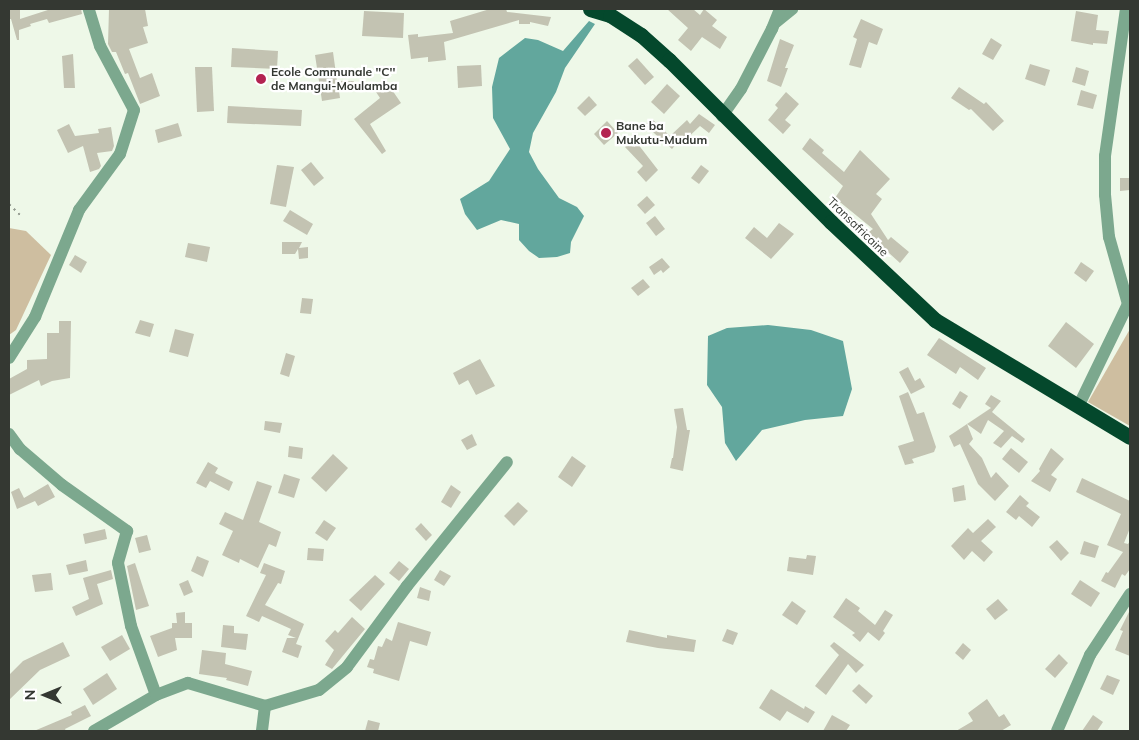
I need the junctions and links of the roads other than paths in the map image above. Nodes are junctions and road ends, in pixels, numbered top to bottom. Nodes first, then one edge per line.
1 (89, 9) edge
2 (590, 9) edge
3 (780, 9) edge
4 (792, 9) edge
5 (1126, 9) edge
6 (774, 24) junction
7 (722, 116) junction
8 (1129, 304) edge
9 (9, 358) edge
10 (1078, 407) junction
11 (9, 434) edge
12 (1130, 437) edge
13 (507, 462) dead end
14 (1130, 594) edge
15 (156, 695) junction
16 (265, 706) junction
17 (94, 731) edge
18 (262, 731) edge
19 (1057, 731) edge

1 - 9 street
2 - 7 highway, Transafricaine
3 - 6 street
4 - 6 street
5 - 8 street
6 - 7 street
7 - 10 highway, Transafricaine
8 - 10 street
10 - 12 highway, Transafricaine
11 - 15 street
13 - 16 street
14 - 19 street
15 - 16 street
15 - 17 street
16 - 18 street

